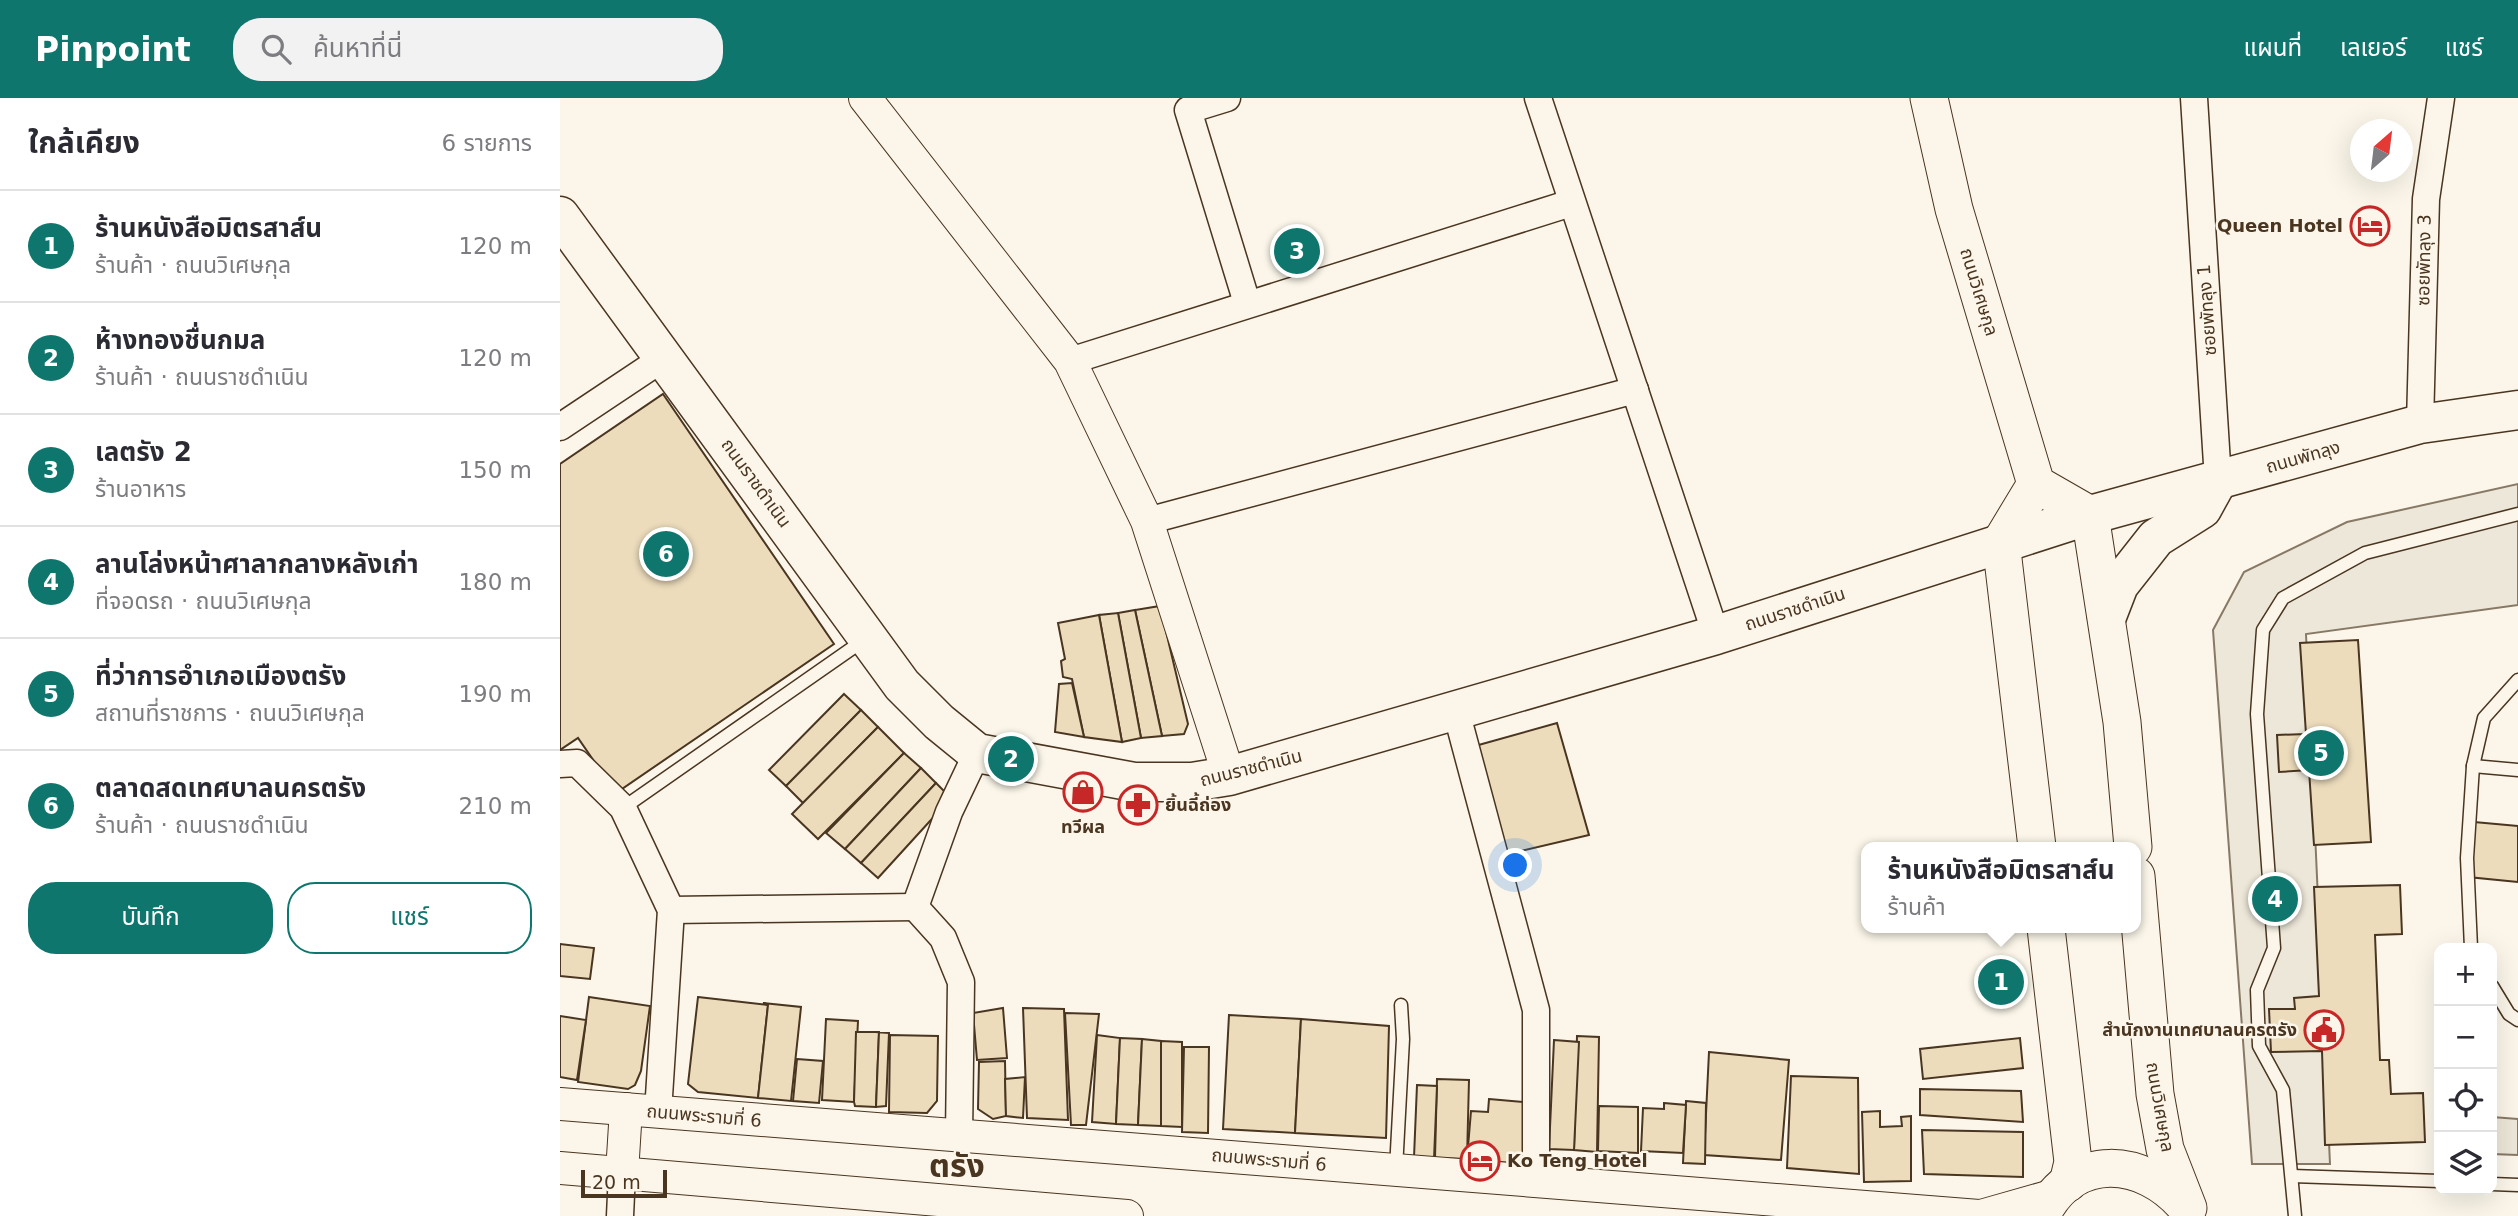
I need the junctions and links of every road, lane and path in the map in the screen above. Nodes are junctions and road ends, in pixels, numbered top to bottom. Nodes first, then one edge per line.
1 (866, 98) edge
2 (1227, 98) edge
3 (1538, 98) edge
4 (1929, 98) edge
5 (2194, 98) edge
6 (2441, 98) edge
7 (1571, 203) junction
8 (560, 216) edge
9 (1247, 303) junction
10 (665, 357) junction
11 (1070, 361) junction
12 (1635, 390) junction
13 (2518, 410) edge
14 (2420, 424) junction
15 (560, 427) edge
16 (2218, 480) junction
17 (2036, 484) junction
18 (2518, 514) edge
19 (2090, 515) junction
20 (1147, 521) junction
21 (2001, 542) junction
22 (2106, 616) junction
23 (1716, 635) junction
24 (868, 638) junction
25 (2518, 680) edge
26 (1456, 711) junction
27 (976, 753) junction
28 (560, 764) edge
29 (2473, 766) junction
30 (2518, 769) edge
31 (1229, 776) junction
32 (623, 808) junction
33 (2036, 842) edge
34 (2133, 842) edge
35 (915, 906) junction
36 (671, 910) junction
37 (2047, 933) edge
38 (2141, 933) edge
39 (2471, 943) edge
40 (2497, 994) edge
41 (1401, 1005) dead end
42 (2518, 1020) edge
43 (560, 1104) edge
44 (626, 1109) junction
45 (658, 1112) junction
46 (960, 1136) junction
47 (560, 1168) edge
48 (1396, 1171) junction
49 (622, 1173) junction
50 (2292, 1176) junction
51 (2434, 1181) edge
52 (1536, 1182) junction
53 (2497, 1184) edge
54 (2518, 1185) edge
55 (2055, 1198) edge
56 (2193, 1214) edge
57 (620, 1216) edge
58 (1127, 1216) edge
59 (1980, 1216) edge
60 (2295, 1216) edge

1 - 11 street
2 - 9 street
3 - 7 street
4 - 17 main road, ถนนวิเศษกุล
5 - 16 street, ซอยพัทลุง 1
6 - 14 street, ซอยพัทลุง 3
7 - 9 street
7 - 12 street
8 - 10 main road, ถนนราชดำเนิน
9 - 11 street
10 - 15 street
10 - 24 main road, ถนนราชดำเนิน
11 - 20 street
12 - 20 street
12 - 23 street
13 - 14 main road, ถนนพัทลุง
14 - 16 main road, ถนนพัทลุง
16 - 19 main road, ถนนพัทลุง
16 - 22 main road
17 - 19 main road
17 - 21 main road
18 - 50 lane
19 - 21 main road, ถนนราชดำเนิน
19 - 22 main road
20 - 31 street
21 - 23 main road, ถนนราชดำเนิน
21 - 33 main road
22 - 34 main road
23 - 26 main road, ถนนราชดำเนิน
24 - 27 main road, ถนนราชดำเนิน
24 - 32 lane
25 - 29 lane
26 - 31 main road, ถนนราชดำเนิน
26 - 52 street
27 - 31 main road, ถนนราชดำเนิน
27 - 35 street
28 - 32 street
29 - 30 lane
29 - 39 lane
32 - 36 street
35 - 36 street
35 - 46 street
36 - 45 street
37 - 55 main road
38 - 56 main road, ถนนวิเศษกุล
40 - 42 lane
41 - 48 lane
43 - 44 street, ถนนพระรามที่ 6
44 - 45 street, ถนนพระรามที่ 6
44 - 49 street
45 - 46 street, ถนนพระรามที่ 6
46 - 48 street, ถนนพระรามที่ 6
47 - 49 street
48 - 52 street, ถนนพระรามที่ 6
49 - 57 street
49 - 58 street
50 - 51 lane
50 - 60 lane
52 - 59 street, ถนนพระรามที่ 6
53 - 54 lane
55 - 56 main road
55 - 59 street, ถนนพระรามที่ 6

